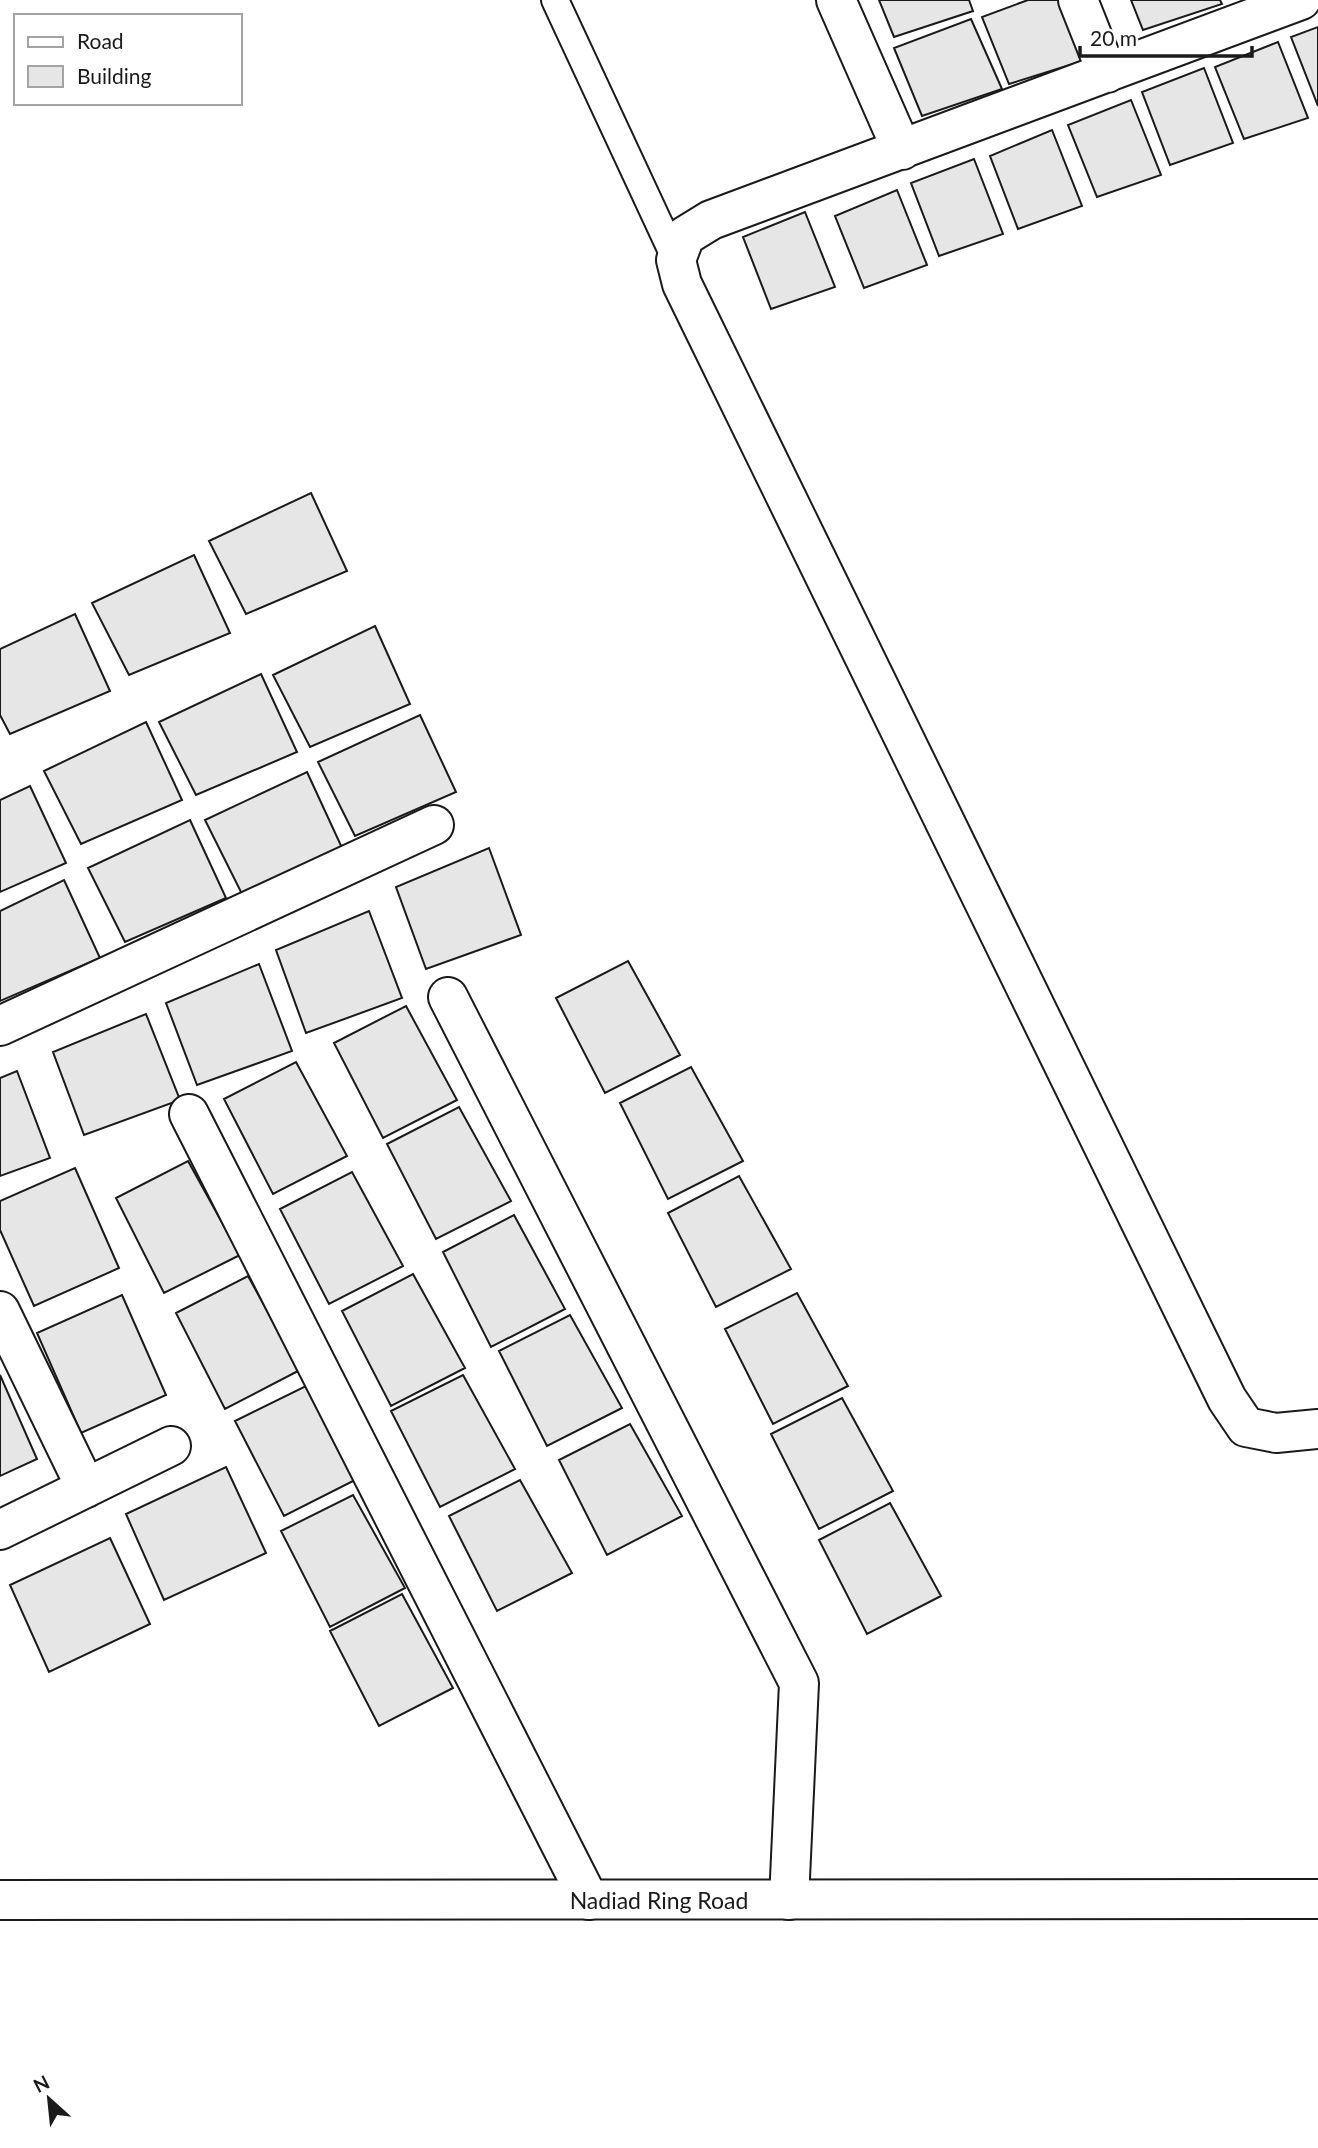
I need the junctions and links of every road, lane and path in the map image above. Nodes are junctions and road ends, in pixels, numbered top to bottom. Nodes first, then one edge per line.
1 (555, 0) edge
2 (836, 0) edge
3 (1078, 0) edge
4 (1301, 0) edge
5 (1107, 73) junction
6 (902, 150) junction
7 (677, 260) junction
8 (434, 825) dead end
9 (448, 997) dead end
10 (0, 1026) edge
11 (189, 1114) dead end
12 (0, 1311) edge
13 (1318, 1429) edge
14 (171, 1446) dead end
15 (86, 1488) junction
16 (0, 1530) edge
17 (1318, 1899) edge
18 (0, 1900) edge
19 (589, 1900) junction
20 (789, 1900) junction

1 - 7 lane
2 - 6 main road
3 - 5 main road
4 - 5 main road
5 - 6 main road
6 - 7 main road
7 - 13 main road
8 - 10 main road
9 - 20 main road
11 - 19 main road
12 - 15 main road
14 - 15 main road
15 - 16 main road
17 - 20 main road, Nadiad Ring Road
18 - 19 main road, Nadiad Ring Road
19 - 20 main road, Nadiad Ring Road

